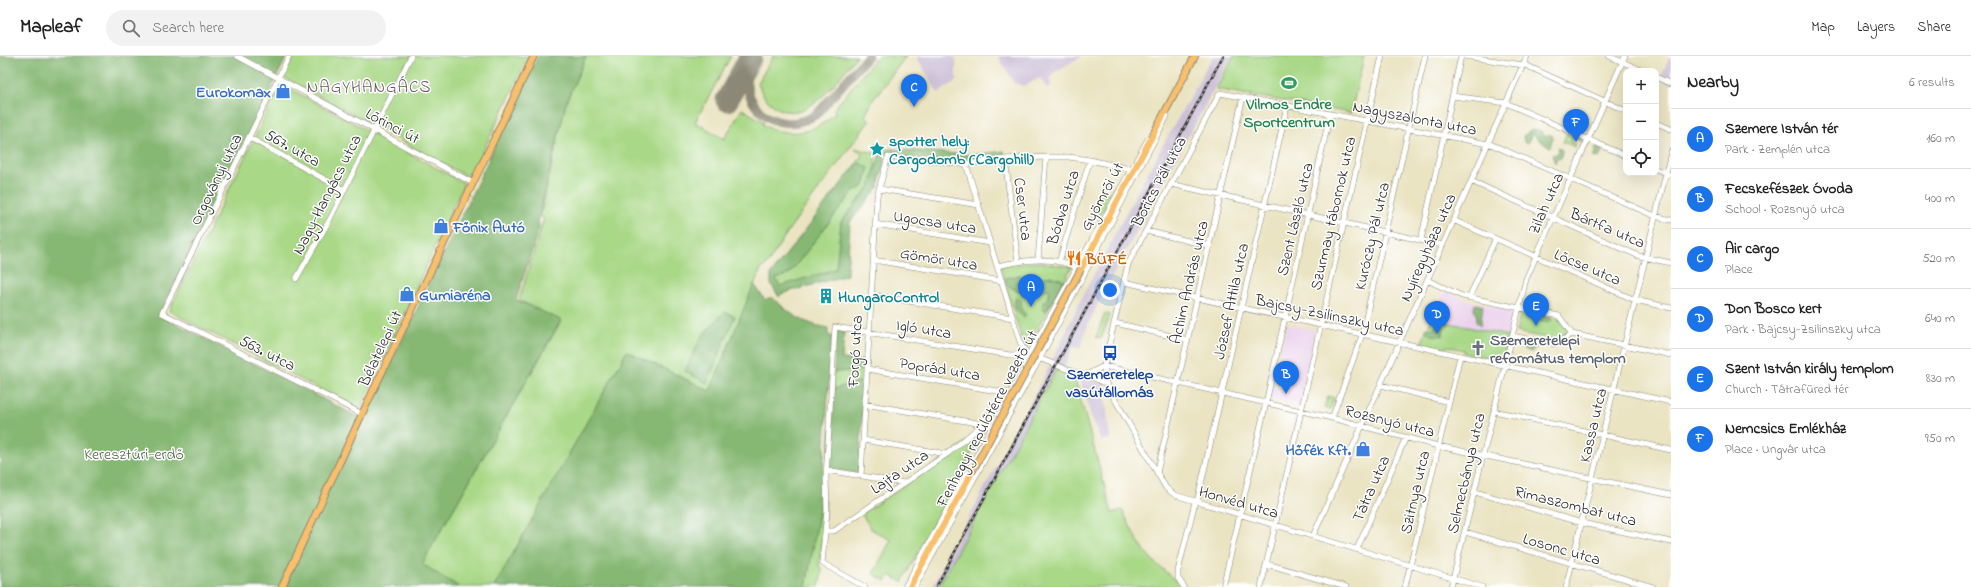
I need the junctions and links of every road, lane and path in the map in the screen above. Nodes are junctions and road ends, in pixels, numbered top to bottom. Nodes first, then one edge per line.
1 (236, 56) edge
2 (289, 56) edge
3 (411, 56) edge
4 (534, 56) edge
5 (1195, 56) edge
6 (1199, 56) edge
7 (1382, 56) edge
8 (1425, 56) edge
9 (1462, 56) edge
10 (1527, 56) edge
11 (1609, 56) edge
12 (1625, 56) edge
13 (1622, 62) junction
14 (1523, 65) junction
15 (1636, 68) edge
16 (1659, 78) edge
17 (278, 79) junction
18 (1671, 84) edge
19 (1220, 93) joint
20 (1452, 96) junction
21 (1243, 97) junction
22 (1604, 102) junction
23 (1506, 103) junction
24 (1287, 106) junction
25 (1623, 110) edge
26 (1330, 114) junction
27 (1165, 115) junction
28 (1367, 121) junction
29 (1659, 124) edge
30 (1408, 129) junction
31 (1671, 129) edge
32 (374, 130) junction
33 (1443, 135) junction
34 (250, 138) junction
35 (1587, 139) junction
36 (1488, 144) junction
37 (1671, 152) edge
38 (1623, 155) edge
39 (1046, 156) junction
40 (1005, 159) junction
41 (1090, 160) junction
42 (966, 164) junction
43 (1130, 169) junction
44 (1659, 170) edge
45 (1669, 174) edge
46 (1569, 179) junction
47 (1471, 181) junction
48 (473, 183) junction
49 (1171, 184) junction
50 (880, 189) junction
51 (344, 190) junction
52 (1222, 194) junction
53 (979, 205) junction
54 (1264, 205) junction
55 (1308, 215) junction
56 (1655, 216) junction
57 (1552, 218) junction
58 (1453, 220) junction
59 (1671, 220) edge
60 (1343, 222) junction
61 (875, 224) junction
62 (1146, 231) junction
63 (1385, 232) junction
64 (1420, 240) junction
65 (1495, 240) junction
66 (990, 243) junction
67 (1442, 245) junction
68 (1210, 246) junction
69 (1535, 257) junction
70 (1646, 257) junction
71 (873, 260) junction
72 (1038, 260) junction
73 (1018, 262) junction
74 (1058, 262) junction
75 (1671, 263) edge
76 (998, 266) junction
77 (1079, 268) junction
78 (296, 279) dead end
79 (1002, 280) junction
80 (1427, 280) junction
81 (1124, 282) junction
82 (870, 295) junction
83 (1198, 298) junction
84 (1469, 298) junction
85 (1635, 300) junction
86 (1519, 307) junction
87 (1242, 308) junction
88 (1671, 308) edge
89 (162, 313) joint
90 (1013, 318) junction
91 (1285, 318) junction
92 (1115, 323) junction
93 (1320, 326) junction
94 (869, 332) junction
95 (1572, 334) junction
96 (1362, 335) junction
97 (1512, 336) junction
98 (1188, 340) junction
99 (1399, 343) junction
100 (1021, 345) junction
101 (1625, 345) junction
102 (1042, 352) junction
103 (1028, 354) junction
104 (1671, 355) edge
105 (1020, 356) junction
106 (1460, 356) junction
107 (1027, 360) junction
108 (1042, 361) junction
109 (1104, 366) junction
110 (1505, 366) junction
111 (867, 369) junction
112 (1086, 376) junction
113 (1106, 384) junction
114 (1178, 384) junction
115 (1381, 385) junction
116 (1614, 389) junction
117 (1010, 393) junction
118 (1223, 393) junction
119 (1449, 402) junction
120 (1671, 402) edge
121 (864, 404) junction
122 (1266, 404) junction
123 (1300, 411) junction
124 (1494, 411) junction
125 (362, 414) junction
126 (1332, 418) junction
127 (983, 424) junction
128 (1362, 426) junction
129 (991, 427) junction
130 (1603, 435) junction
131 (1406, 437) junction
132 (862, 440) junction
133 (1438, 446) junction
134 (1671, 450) edge
135 (947, 454) junction
136 (1483, 455) junction
137 (826, 470) junction
138 (1157, 472) junction
139 (861, 476) junction
140 (1592, 479) junction
141 (904, 483) junction
142 (1475, 492) junction
143 (1671, 496) edge
144 (1196, 502) junction
145 (1240, 515) junction
146 (1582, 523) junction
147 (1275, 525) junction
148 (826, 531) junction
149 (1465, 532) junction
150 (1313, 536) junction
151 (1671, 542) edge
152 (1357, 549) junction
153 (1267, 564) junction
154 (1572, 564) junction
155 (1410, 565) junction
156 (1453, 578) junction
157 (282, 587) edge
158 (863, 587) edge
159 (905, 587) edge
160 (910, 587) edge
161 (916, 587) edge
162 (1184, 587) edge
163 (1223, 587) edge
164 (1261, 587) edge
165 (1346, 587) edge
166 (1405, 587) edge
167 (1451, 587) edge
168 (1482, 587) edge
169 (1566, 587) edge
170 (1653, 587) edge

1 - 17 street, Lőrinci út
2 - 17 street, Orgoványi utca
3 - 32 street, Nagy-Hangács utca
4 - 48 main road, Bélatelepi út
5 - 27 main road, Ferihegyi repülőtérre vezető út
6 - 27 main road, Ferihegyi repülőtérre vezető út
7 - 28 street, Szurmay tábornok utca
8 - 30 street, Kuróczy Pál utca
9 - 14 street
9 - 20 street
10 - 14 street, Nyíregyháza utca
11 - 13 street
12 - 13 street, Zilah utca
13 - 15 street
13 - 22 street, Zilah utca
14 - 22 street
14 - 23 street, Nyíregyháza utca
16 - 18 street
17 - 32 street, Lőrinci út
17 - 34 street, Orgoványi utca
19 - 21 street, Nagyszalonta utca
19 - 49 street, Borics Pál utca
20 - 23 street
20 - 33 street
21 - 24 street, Nagyszalonta utca
21 - 52 street, Áchim András utca
22 - 25 street
22 - 35 street, Zilah utca
23 - 35 street
23 - 36 street, Nyíregyháza utca
24 - 26 street, Nagyszalonta utca
24 - 54 street, József Attila utca
26 - 28 street, Nagyszalonta utca
26 - 55 street, Szent László utca
27 - 43 street, Gyömrői út
27 - 77 main road, Ferihegyi repülőtérre vezető út
27 - 102 street, Gyömrői út
28 - 30 street, Nagyszalonta utca
28 - 60 street, Szurmay tábornok utca
29 - 31 street
30 - 33 street, Nagyszalonta utca
30 - 63 street, Kuróczy Pál utca
32 - 48 street, Lőrinci út
32 - 51 street, Nagy-Hangács utca
33 - 36 street, Nagyszalonta utca
33 - 64 street
34 - 51 street, 567. utca
34 - 89 street, Orgoványi utca
35 - 38 street
35 - 46 street, Zilah utca
36 - 46 street, Nagyszalonta utca
36 - 47 street, Nyíregyháza utca
37 - 45 street, Kassa utca
39 - 40 street
39 - 41 street
39 - 72 street
40 - 42 street
40 - 73 street, Cser utca
41 - 43 street
41 - 74 street, Bódva utca
42 - 50 street, Forgó utca
42 - 53 street
43 - 77 street, Gyömrői út
44 - 45 street
45 - 56 street, Kassa utca
46 - 56 street, Nagyszalonta utca
46 - 57 street, Zilah utca
47 - 57 street, Bártfa utca
47 - 58 street, Nyíregyháza utca
48 - 125 main road, Bélatelepi út
49 - 52 street
49 - 62 street, Borics Pál utca
50 - 53 street
50 - 61 street, Forgó utca
51 - 78 street, Nagy-Hangács utca
52 - 54 street
52 - 68 street, Áchim András utca
53 - 66 street
54 - 55 street
54 - 87 street, József Attila utca
55 - 60 street
55 - 91 street, Szent László utca
56 - 59 street, Nagyszalonta utca
56 - 70 street, Kassa utca
57 - 69 street, Zilah utca
57 - 70 street, Bártfa utca
58 - 65 street, Lőcse utca
58 - 67 street, Nyíregyháza utca
60 - 63 street
60 - 93 street, Szurmay tábornok utca
61 - 66 street, Ugocsa utca
61 - 71 street, Forgó utca
62 - 68 street
62 - 81 street, Borics Pál utca
63 - 64 street
63 - 96 street, Kuróczy Pál utca
64 - 67 street
65 - 69 street, Lőcse utca
65 - 84 street
66 - 76 street
67 - 80 street, Nyíregyháza utca
68 - 83 street, Áchim András utca
69 - 85 street, Lőcse utca
69 - 86 street, Zilah utca
70 - 75 street, Bártfa utca
70 - 85 street, Kassa utca
71 - 79 street, Gömör utca
71 - 82 street, Forgó utca
72 - 73 street
72 - 74 street
73 - 76 street
74 - 77 street
76 - 79 street
77 - 103 street, Gyömrői út
77 - 160 main road, Ferihegyi repülőtérre vezető út, bridge
79 - 90 street
80 - 84 street
80 - 99 street, Nyíregyháza utca
81 - 83 street, Bajcsy-Zsilinszky utca
81 - 92 street, Borics Pál utca
82 - 90 street
82 - 94 street, Forgó utca
83 - 87 street, Bajcsy-Zsilinszky utca
83 - 98 street, Áchim András utca
84 - 86 street
85 - 88 street, Lőcse utca
85 - 101 street, Kassa utca
86 - 95 street
86 - 97 street, Zilah utca
87 - 91 street, Bajcsy-Zsilinszky utca
87 - 118 street, József Attila utca
89 - 125 street, 563. utca
90 - 100 street
91 - 93 street, Bajcsy-Zsilinszky utca
91 - 122 street, Szent László utca
92 - 98 street
92 - 109 street, Borics Pál utca
93 - 96 street, Bajcsy-Zsilinszky utca
93 - 123 street, Szurmay tábornok utca
94 - 105 street, Igló utca
94 - 111 street, Forgó utca
94 - 137 street, Igló utca
95 - 97 street
95 - 101 street
96 - 99 street, Bajcsy-Zsilinszky utca
96 - 126 street, Kuróczy Pál utca
97 - 110 street, Zilah utca
98 - 114 street, Áchim András utca
99 - 106 street, Bajcsy-Zsilinszky utca
99 - 115 street, Nyíregyháza utca
100 - 103 street
100 - 105 street
101 - 104 street
101 - 116 street, Kassa utca
102 - 108 street, Gyömrői út
102 - 108 street
103 - 105 street, Igló utca
103 - 107 street, Gyömrői út
103 - 108 street
105 - 107 street, Igló utca
106 - 110 street, Bajcsy-Zsilinszky utca
106 - 119 street, Szitnya utca
107 - 108 street
107 - 117 street, Gyömrői út
108 - 112 street
108 - 161 street
109 - 112 street
109 - 113 street, Borics Pál utca
109 - 114 street, Rozsnyó utca
110 - 116 street, Bajcsy-Zsilinszky utca
110 - 124 street, Selmecbánya utca
111 - 117 street, Poprád utca
111 - 121 street, Forgó utca
112 - 113 street
113 - 138 street, Honvéd utca
114 - 118 street, Rozsnyó utca
114 - 138 street, Áchim András utca
115 - 119 street
115 - 128 street, Nyíregyháza utca
116 - 120 street, Bajcsy-Zsilinszky utca
116 - 130 street, Kassa utca
117 - 129 street, Gyömrői út
118 - 122 street, Rozsnyó utca
118 - 144 street, József Attila utca
119 - 133 street, Szitnya utca
121 - 127 street
121 - 132 street, Forgó utca
122 - 123 street, Rozsnyó utca
122 - 145 street, Szent László utca
123 - 126 street, Rozsnyó utca
123 - 147 street, Szurmay tábornok utca
124 - 130 street
124 - 136 street, Selmecbánya utca
125 - 157 main road, Bélatelepi út
126 - 128 street, Rozsnyó utca
127 - 129 street
127 - 135 street, Lajta utca
128 - 131 street, Rozsnyó utca
128 - 150 street, Nyíregyháza utca
129 - 159 street, Gyömrői út
130 - 134 street
130 - 140 street, Kassa utca
131 - 133 street, Rozsnyó utca
131 - 152 street, Tátra utca
132 - 135 street
132 - 139 street, Forgó utca
133 - 136 street, Rozsnyó utca
133 - 155 street, Szitnya utca
135 - 141 street, Lajta utca
136 - 140 street, Rozsnyó utca
136 - 142 street, Selmecbánya utca
137 - 139 street
137 - 148 street
138 - 144 street, Honvéd utca
139 - 141 street
140 - 143 street, Rozsnyó utca
140 - 146 street, Kassa utca
141 - 148 street, Lajta utca
142 - 146 street, Rimaszombat utca
142 - 149 street, Selmecbánya utca
144 - 145 street, Honvéd utca
144 - 162 street, József Attila utca
145 - 147 street, Honvéd utca
145 - 163 street, Szent László utca
146 - 151 street, Rimaszombat utca
146 - 154 street, Kassa utca
147 - 150 street, Honvéd utca
147 - 153 street, Szurmay tábornok utca
148 - 158 street
149 - 154 street, Losonc utca
149 - 156 street, Selmecbánya utca
150 - 152 street, Honvéd utca
152 - 155 street, Honvéd utca
153 - 164 street, Szurmay tábornok utca
153 - 165 street
154 - 169 street, Kassa utca
154 - 170 street, Losonc utca
155 - 156 street, Honvéd utca
155 - 166 street, Szitnya utca
156 - 167 street, Selmecbánya utca
156 - 168 street, Honvéd utca

